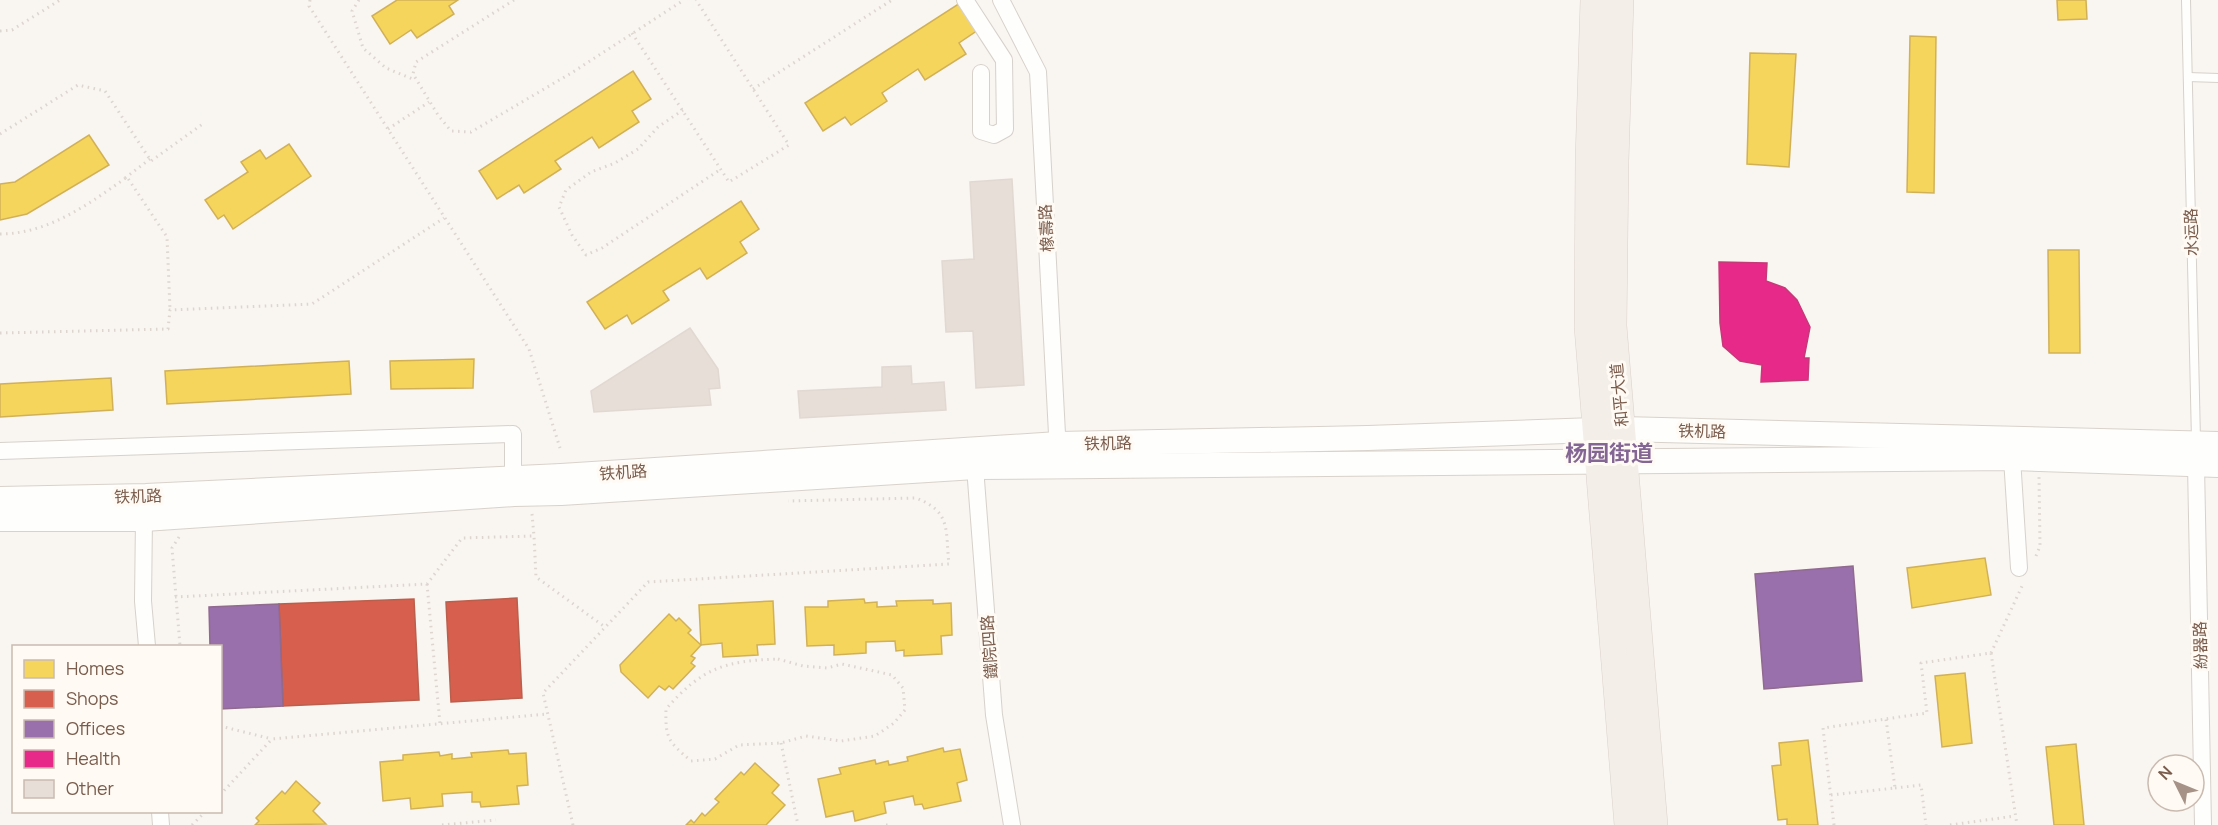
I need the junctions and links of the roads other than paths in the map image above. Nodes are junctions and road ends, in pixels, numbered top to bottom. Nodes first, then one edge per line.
1 (965, 0) edge
2 (1001, 0) edge
3 (1594, 0) edge
4 (1620, 0) edge
5 (2186, 0) edge
6 (981, 73) dead end
7 (2188, 77) junction
8 (2218, 78) edge
9 (1609, 430) junction
10 (0, 451) edge
11 (2207, 454) edge
12 (1059, 455) junction
13 (2012, 458) junction
14 (1612, 460) junction
15 (975, 467) junction
16 (520, 493) junction
17 (0, 499) edge
18 (0, 519) edge
19 (144, 519) junction
20 (2019, 568) dead end
21 (147, 645) edge
22 (1012, 825) edge
23 (1628, 825) edge
24 (1654, 825) edge
25 (2203, 825) edge

1 - 6 street
2 - 12 street, 橡壽路
3 - 9 main road, 和平大道
4 - 9 main road, 和平大道
5 - 7 lane, 水运路
7 - 8 lane
7 - 11 lane, 水运路
9 - 11 main road, 铁机路
9 - 12 main road, 铁机路
9 - 14 main road, 和平大道
10 - 16 street
11 - 13 main road, 铁机路
11 - 25 street, 紛器路
12 - 14 main road, 铁机路
12 - 15 main road, 铁机路
12 - 16 main road, 铁机路
13 - 14 main road, 铁机路
13 - 20 street
14 - 23 main road, 和平大道
14 - 24 main road, 和平大道
15 - 16 main road, 铁机路
15 - 22 street, 鐵院四路
16 - 17 main road, 铁机路
16 - 19 main road, 铁机路
18 - 19 main road, 铁机路
19 - 21 street

